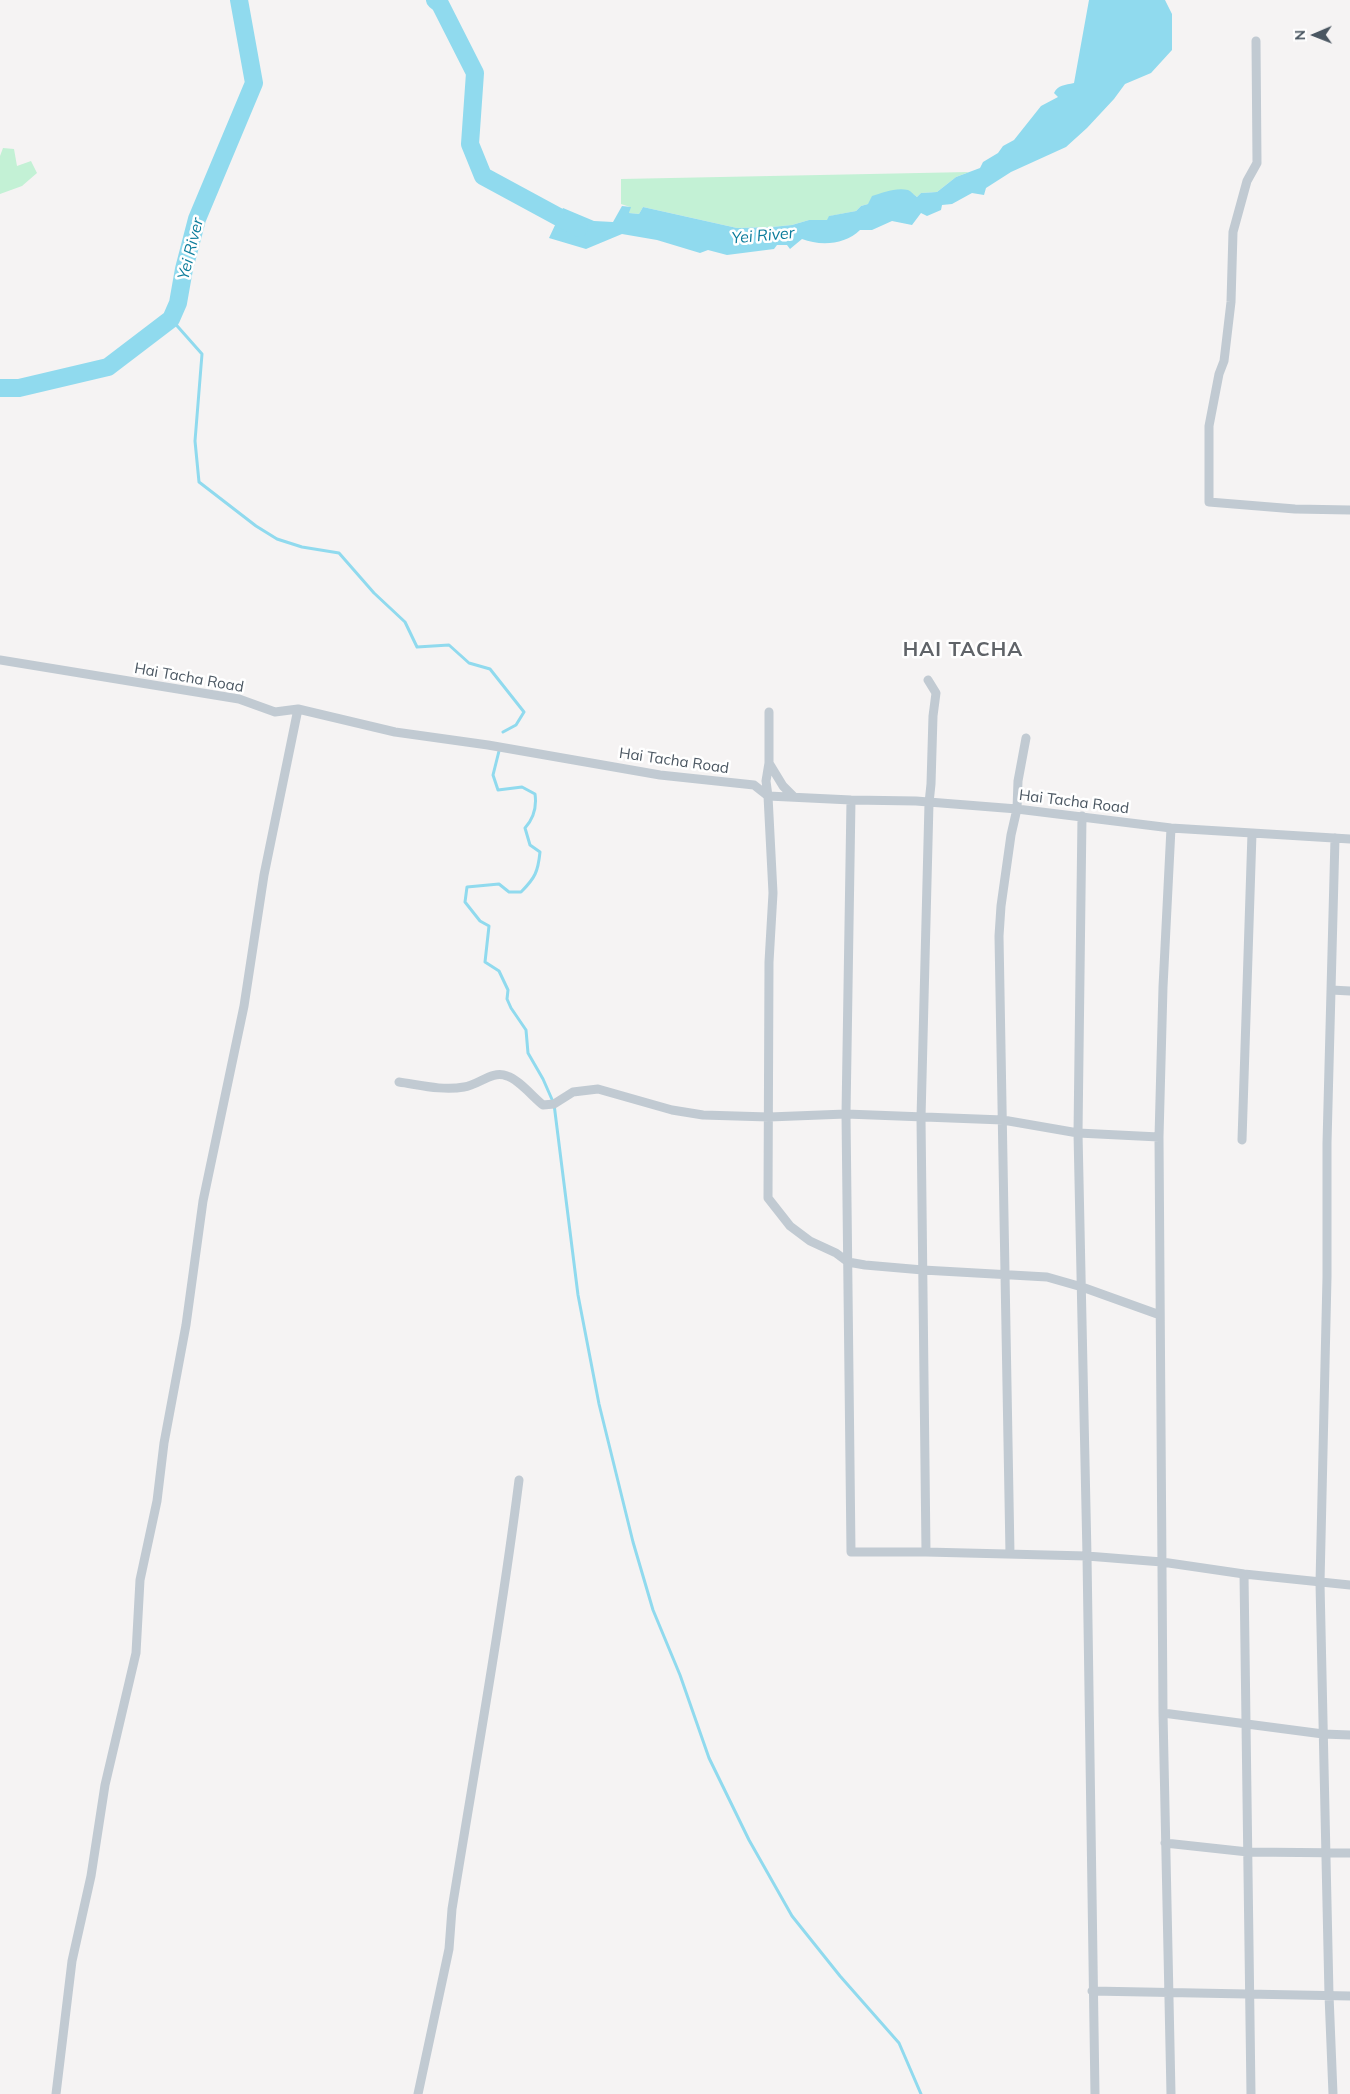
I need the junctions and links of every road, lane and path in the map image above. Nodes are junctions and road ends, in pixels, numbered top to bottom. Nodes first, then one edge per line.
1 (1256, 41) dead end
2 (1350, 510) edge
3 (0, 660) edge
4 (928, 680) dead end
5 (298, 709) junction
6 (769, 712) dead end
7 (1026, 738) dead end
8 (770, 763) junction
9 (768, 796) junction
10 (794, 797) junction
11 (851, 800) junction
12 (929, 803) junction
13 (1017, 808) junction
14 (1082, 816) junction
15 (1171, 828) junction
16 (1252, 833) junction
17 (1335, 838) junction
18 (1350, 839) edge
19 (1331, 990) junction
20 (1350, 991) edge
21 (399, 1082) dead end
22 (846, 1114) junction
23 (769, 1117) junction
24 (921, 1118) junction
25 (1003, 1120) junction
26 (1078, 1133) junction
27 (1159, 1137) junction
28 (1242, 1140) dead end
29 (848, 1262) junction
30 (922, 1270) junction
31 (1006, 1275) junction
32 (1082, 1287) junction
33 (1160, 1315) junction
34 (519, 1480) dead end
35 (926, 1552) junction
36 (1010, 1554) junction
37 (1087, 1556) junction
38 (1162, 1562) junction
39 (1244, 1574) junction
40 (1320, 1583) junction
41 (1350, 1585) edge
42 (1163, 1713) junction
43 (1246, 1724) junction
44 (1323, 1734) junction
45 (1350, 1735) edge
46 (1165, 1843) junction
47 (1326, 1851) junction
48 (1248, 1852) junction
49 (1350, 1853) edge
50 (1092, 1991) junction
51 (1167, 1992) junction
52 (1248, 1995) junction
53 (1329, 1995) junction
54 (1350, 1996) edge
55 (56, 2094) edge
56 (418, 2094) edge
57 (1095, 2094) edge
58 (1171, 2094) edge
59 (1251, 2094) edge
60 (1333, 2094) edge

1 - 2 street
3 - 5 street, Hai Tacha Road
4 - 12 street
5 - 9 street, Hai Tacha Road
5 - 55 street
6 - 8 street
7 - 13 street
8 - 9 street
8 - 10 street
9 - 10 street, Hai Tacha Road
9 - 23 street
10 - 11 street, Hai Tacha Road
11 - 12 street, Hai Tacha Road
11 - 22 street
12 - 13 street, Hai Tacha Road
12 - 24 street
13 - 14 street, Hai Tacha Road
13 - 25 street
14 - 15 street, Hai Tacha Road
14 - 26 street
15 - 16 street, Hai Tacha Road
15 - 27 street
16 - 17 street, Hai Tacha Road
16 - 28 street
17 - 18 street, Hai Tacha Road
17 - 19 street
19 - 20 street
19 - 40 street
21 - 23 street
22 - 23 street
22 - 24 street
22 - 29 street
23 - 29 street
24 - 25 street
24 - 30 street
25 - 26 street
25 - 31 street
26 - 27 street
26 - 32 street
27 - 33 street
29 - 30 street
29 - 35 street
30 - 31 street
30 - 35 street
31 - 32 street
31 - 36 street
32 - 33 street
32 - 37 street
33 - 38 street
34 - 56 street
35 - 36 street
36 - 37 street
37 - 38 street
37 - 50 street
38 - 39 street
38 - 42 street
39 - 40 street
39 - 43 street
40 - 41 street
40 - 44 street
42 - 43 street
42 - 46 street
43 - 44 street
43 - 48 street
44 - 45 street
44 - 47 street
46 - 48 street
46 - 51 street
47 - 48 street
47 - 49 street
47 - 53 street
48 - 52 street
50 - 51 street
50 - 57 street
51 - 52 street
51 - 58 street
52 - 53 street
52 - 59 street
53 - 54 street
53 - 60 street

